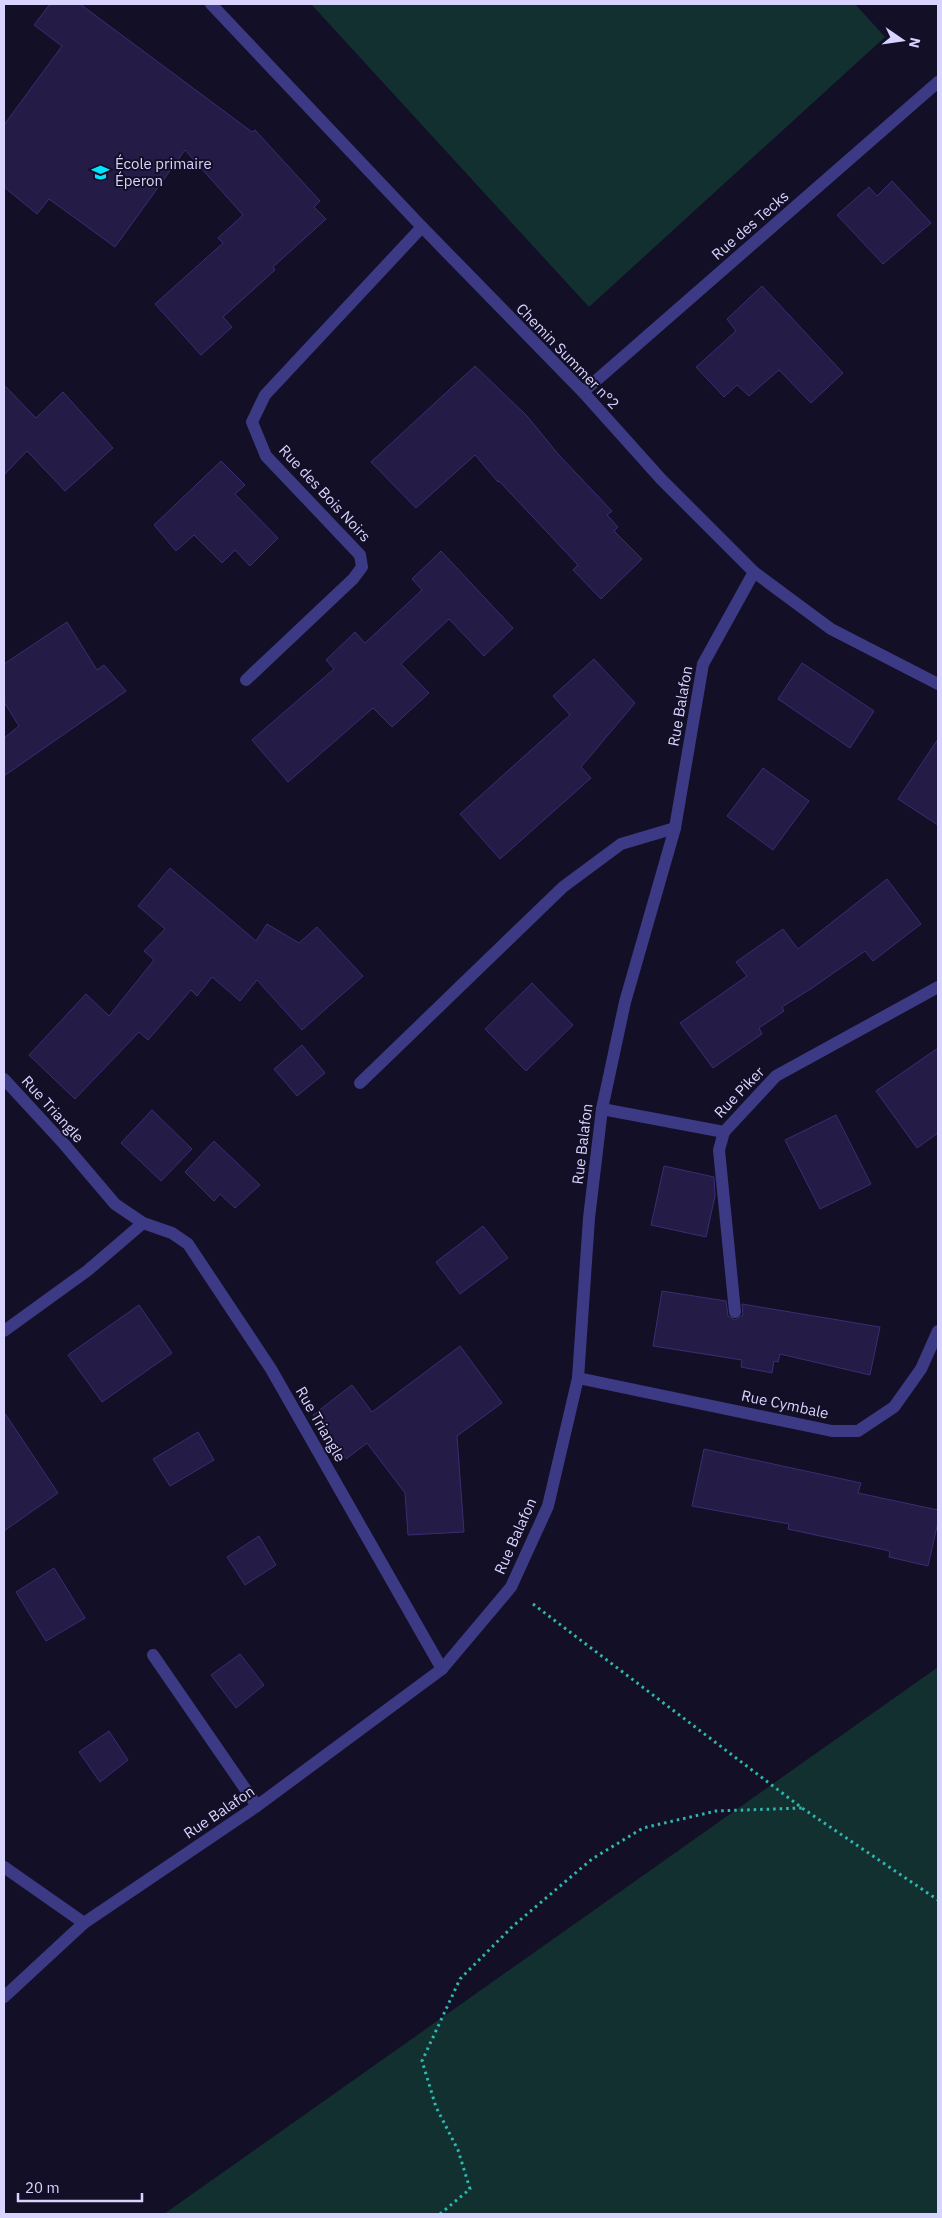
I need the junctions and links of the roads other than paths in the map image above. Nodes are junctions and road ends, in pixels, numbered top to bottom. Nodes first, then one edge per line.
1 (211, 4) edge
2 (938, 82) edge
3 (422, 227) junction
4 (583, 392) junction
5 (754, 572) junction
6 (246, 680) dead end
7 (938, 684) edge
8 (675, 828) junction
9 (938, 987) edge
10 (4, 1079) edge
11 (360, 1083) dead end
12 (602, 1109) junction
13 (724, 1132) junction
14 (143, 1222) junction
15 (735, 1312) dead end
16 (4, 1331) edge
17 (938, 1331) edge
18 (578, 1378) junction
19 (153, 1655) dead end
20 (442, 1669) junction
21 (257, 1806) junction
22 (4, 1867) edge
23 (84, 1923) junction
24 (4, 1997) edge

1 - 3 street, Chemin Summer n°2
2 - 4 street, Rue des Tecks
3 - 4 street, Chemin Summer n°2
3 - 6 street, Rue des Bois Noirs
4 - 5 street, Chemin Summer n°2
5 - 7 street, Chemin Summer n°2
5 - 8 street, Rue Balafon
8 - 11 street
8 - 12 street, Rue Balafon
9 - 13 street, Rue Piker
10 - 14 street, Rue Triangle
12 - 13 street, Rue Piker
12 - 18 street, Rue Balafon
13 - 15 street
14 - 16 street
14 - 20 street, Rue Triangle
17 - 18 street, Rue Cymbale
18 - 20 street, Rue Balafon
19 - 21 street
20 - 21 street, Rue Balafon
21 - 23 street, Rue Balafon
22 - 23 street
23 - 24 street, Rue Balafon

